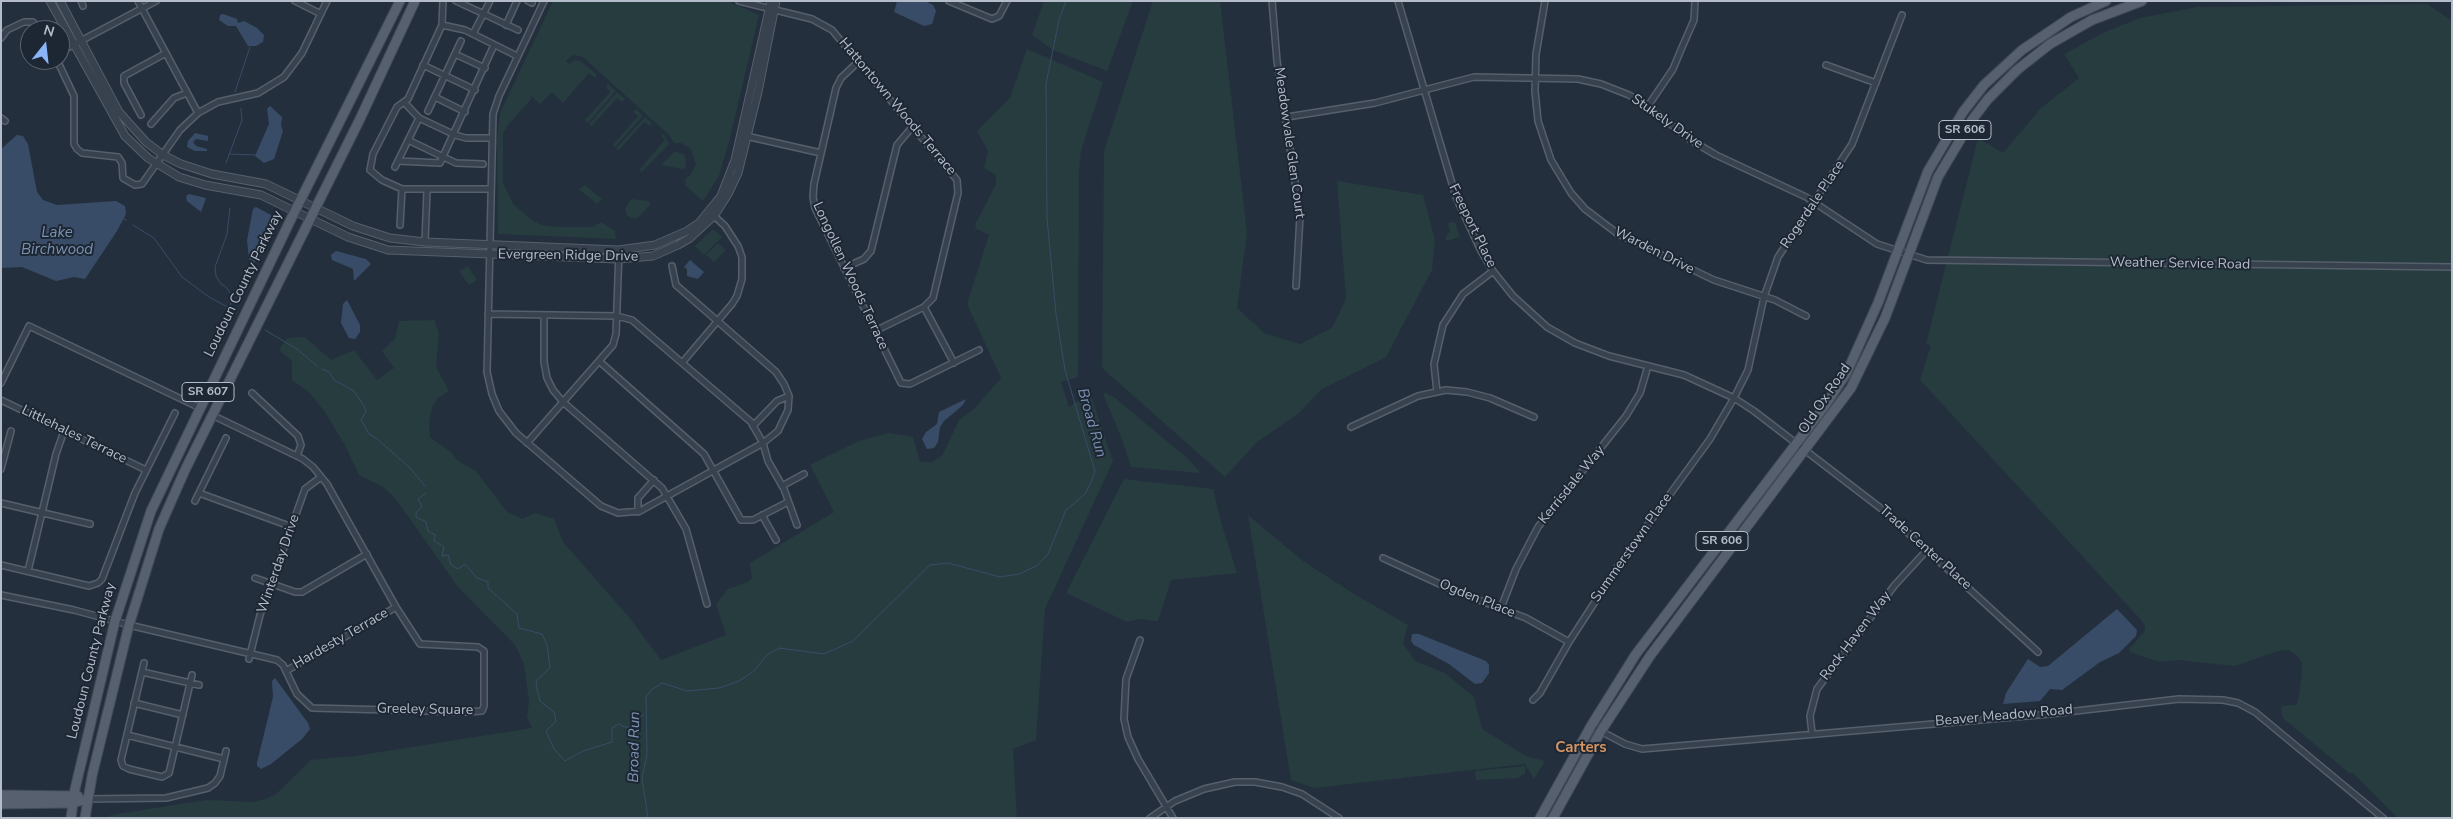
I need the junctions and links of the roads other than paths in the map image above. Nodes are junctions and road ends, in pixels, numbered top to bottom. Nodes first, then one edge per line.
1 (50, 1) edge
2 (60, 1) edge
3 (138, 1) edge
4 (156, 1) edge
5 (295, 1) edge
6 (327, 1) edge
7 (400, 1) edge
8 (414, 1) edge
9 (443, 1) edge
10 (456, 1) edge
11 (490, 1) edge
12 (517, 1) edge
13 (544, 1) edge
14 (740, 1) edge
15 (776, 1) edge
16 (949, 1) edge
17 (1007, 1) edge
18 (1272, 1) edge
19 (1398, 1) edge
20 (1545, 1) edge
21 (1695, 1) edge
22 (2106, 1) edge
23 (2142, 1) edge
24 (464, 3) edge
25 (771, 7) edge
26 (142, 8) junction
27 (321, 14) junction
28 (484, 14) junction
29 (1902, 15) dead end
30 (20, 24) edge
31 (442, 25) junction
32 (506, 25) junction
33 (518, 30) dead end
34 (473, 34) junction
35 (1, 38) edge
36 (81, 41) junction
37 (461, 41) dead end
38 (73, 45) junction
39 (494, 45) junction
40 (70, 47) edge
41 (166, 53) junction
42 (455, 54) junction
43 (517, 56) junction
44 (859, 61) junction
45 (423, 65) junction
46 (1826, 65) dead end
47 (485, 68) junction
48 (62, 70) edge
49 (444, 75) junction
50 (1535, 78) junction
51 (1876, 83) junction
52 (475, 90) junction
53 (1423, 90) junction
54 (187, 93) junction
55 (435, 97) junction
56 (404, 102) junction
57 (1648, 106) junction
58 (428, 111) dead end
59 (465, 112) junction
60 (198, 113) junction
61 (141, 116) dead end
62 (1287, 117) junction
63 (419, 118) junction
64 (151, 124) dead end
65 (913, 126) junction
66 (454, 135) junction
67 (744, 136) junction
68 (491, 138) junction
69 (408, 140) junction
70 (821, 153) junction
71 (163, 155) junction
72 (443, 157) junction
73 (398, 161) junction
74 (156, 164) junction
75 (483, 164) dead end
76 (395, 167) dead end
77 (402, 189) junction
78 (491, 189) junction
79 (427, 190) junction
80 (301, 199) junction
81 (1815, 203) junction
82 (316, 208) junction
83 (295, 210) junction
84 (712, 214) junction
85 (310, 218) junction
86 (400, 225) dead end
87 (425, 242) junction
88 (490, 245) junction
89 (619, 250) junction
90 (1898, 252) junction
91 (489, 254) junction
92 (1908, 255) junction
93 (618, 259) junction
94 (672, 266) dead end
95 (2452, 267) edge
96 (844, 268) junction
97 (1493, 271) junction
98 (1296, 286) dead end
99 (1764, 297) junction
100 (924, 307) junction
101 (488, 314) junction
102 (544, 315) junction
103 (617, 316) junction
104 (1806, 316) dead end
105 (718, 322) junction
106 (875, 332) junction
107 (979, 350) dead end
108 (599, 361) junction
109 (682, 363) junction
110 (954, 363) junction
111 (1648, 366) junction
112 (1, 383) edge
113 (1437, 392) junction
114 (252, 394) dead end
115 (789, 396) junction
116 (1734, 398) junction
117 (1, 400) edge
118 (563, 402) junction
119 (200, 408) junction
120 (175, 413) dead end
121 (212, 415) junction
122 (1534, 418) dead end
123 (753, 426) junction
124 (1351, 427) dead end
125 (64, 430) junction
126 (11, 431) dead end
127 (226, 438) dead end
128 (527, 443) junction
129 (763, 443) junction
130 (1796, 443) junction
131 (1805, 452) junction
132 (297, 456) junction
133 (1, 469) edge
134 (146, 470) junction
135 (714, 471) junction
136 (804, 474) dead end
137 (321, 477) junction
138 (654, 480) junction
139 (782, 486) junction
140 (199, 493) junction
141 (668, 496) junction
142 (195, 501) dead end
143 (1, 502) edge
144 (788, 502) junction
145 (43, 512) junction
146 (638, 512) junction
147 (762, 515) junction
148 (90, 524) dead end
149 (797, 525) dead end
150 (292, 527) junction
151 (776, 540) dead end
152 (1926, 551) junction
153 (367, 554) junction
154 (1383, 558) dead end
155 (1, 565) edge
156 (28, 571) junction
157 (255, 578) dead end
158 (272, 584) junction
159 (1, 595) edge
160 (706, 604) dead end
161 (396, 607) junction
162 (1501, 608) junction
163 (115, 621) junction
164 (129, 625) junction
165 (1140, 640) dead end
166 (1569, 642) junction
167 (2038, 652) dead end
168 (250, 656) junction
169 (144, 663) dead end
170 (142, 672) junction
171 (286, 672) junction
172 (192, 675) dead end
173 (191, 684) junction
174 (199, 685) dead end
175 (1533, 700) dead end
176 (134, 703) junction
177 (183, 715) junction
178 (1591, 726) junction
179 (1601, 731) junction
180 (1812, 733) junction
181 (127, 735) junction
182 (175, 746) junction
183 (226, 751) dead end
184 (224, 758) junction
185 (1, 795) edge
186 (73, 799) junction
187 (88, 799) junction
188 (1, 804) edge
189 (1167, 807) junction
190 (71, 818) edge
191 (85, 818) edge
192 (1150, 818) edge
193 (1173, 818) edge
194 (1338, 818) edge
195 (1540, 818) edge
196 (1553, 818) edge
197 (2383, 818) edge

1 - 38 street, Evergreen Ridge Drive
2 - 36 street, Evergreen Ridge Drive
3 - 26 street
4 - 26 street
5 - 27 street
6 - 27 street
7 - 80 main road, Loudoun County Parkway / SR 607
8 - 82 main road, Loudoun County Parkway / SR 607
9 - 31 street
10 - 24 street
11 - 28 street
12 - 32 street
13 - 43 street
14 - 25 street, Hattontown Woods Terrace
15 - 25 street, Evergreen Ridge Drive
16 - 17 street
18 - 62 street, Meadowvale Glen Court
19 - 53 street, Freeport Place
20 - 50 street, Warden Drive
21 - 57 street
22 - 90 main road, Old Ox Road / SR 606
23 - 92 main road, Old Ox Road / SR 606
24 - 28 street
25 - 44 street, Hattontown Woods Terrace
25 - 67 street, Evergreen Ridge Drive
26 - 36 street
26 - 41 street
27 - 60 street
28 - 32 street
28 - 34 street
29 - 51 street, Rogerdale Place
30 - 35 street
31 - 34 street
31 - 45 street
32 - 33 street
34 - 39 street
36 - 38 street
36 - 71 street, Evergreen Ridge Drive
37 - 42 street
38 - 40 street
38 - 74 street, Evergreen Ridge Drive
39 - 43 street
39 - 47 street
41 - 54 street
41 - 61 street
42 - 47 street
42 - 49 street
43 - 68 street
44 - 65 street, Hattontown Woods Terrace
44 - 70 street, Longollen Woods Terrace
45 - 49 street
45 - 56 street
46 - 51 street
47 - 52 street
48 - 74 street
49 - 52 street
49 - 55 street
50 - 53 street, Stukely Drive
50 - 57 street, Stukely Drive
50 - 99 street, Warden Drive
51 - 81 street, Rogerdale Place
52 - 59 street
53 - 62 street, Stukely Drive
53 - 97 street, Freeport Place
54 - 60 street
54 - 64 street
55 - 58 street
55 - 59 street
56 - 63 street
56 - 77 street
57 - 81 street, Stukely Drive
59 - 66 street
60 - 71 street
62 - 98 street, Meadowvale Glen Court
63 - 66 street
63 - 69 street
65 - 96 street
65 - 100 street, Hattontown Woods Terrace
66 - 68 street
66 - 72 street
67 - 70 street
67 - 84 street, Evergreen Ridge Drive
68 - 78 street
69 - 72 street
69 - 73 street
70 - 96 street, Longollen Woods Terrace
71 - 74 street
71 - 80 street, Evergreen Ridge Drive
72 - 73 street
72 - 75 street
73 - 76 street
74 - 83 street, Evergreen Ridge Drive
77 - 79 street
77 - 86 street
78 - 79 street
78 - 88 street
79 - 87 street
80 - 82 street, Evergreen Ridge Drive
80 - 83 main road, Loudoun County Parkway / SR 607
81 - 90 street, Stukely Drive
81 - 99 street, Rogerdale Place
82 - 85 main road, Loudoun County Parkway / SR 607
82 - 87 street, Evergreen Ridge Drive
83 - 85 street, Evergreen Ridge Drive
83 - 119 main road, Loudoun County Parkway / SR 607
84 - 89 street, Evergreen Ridge Drive
84 - 93 street, Evergreen Ridge Drive
84 - 105 street
85 - 91 street, Evergreen Ridge Drive
85 - 121 main road, Loudoun County Parkway / SR 607
87 - 88 street, Evergreen Ridge Drive
88 - 89 street, Evergreen Ridge Drive
88 - 91 street
89 - 93 street
90 - 92 street, Stukely Drive
90 - 130 main road, Old Ox Road / SR 606
91 - 93 street, Evergreen Ridge Drive
91 - 101 street
92 - 95 street, Weather Service Road
92 - 131 main road, Old Ox Road / SR 606
93 - 103 street
94 - 105 street
96 - 106 street, Longollen Woods Terrace
97 - 111 street, Freeport Place
97 - 113 street
99 - 104 street, Warden Drive
99 - 116 street, Rogerdale Place
100 - 106 street
100 - 110 street
101 - 102 street
101 - 128 street
102 - 103 street
102 - 118 street
103 - 108 street
103 - 109 street
105 - 109 street
105 - 115 street
106 - 110 street, Longollen Woods Terrace
107 - 110 street, Longollen Woods Terrace
108 - 118 street
108 - 135 street
109 - 123 street
111 - 116 street, Freeport Place
111 - 162 street, Kerrisdale Way
112 - 119 street
113 - 122 street
113 - 124 street
114 - 132 street
115 - 123 street
115 - 129 street
116 - 130 street, Freeport Place
116 - 166 street, Summerstown Place
117 - 125 street, Littlehales Terrace
118 - 128 street
118 - 138 street
119 - 163 main road, Loudoun County Parkway / SR 607
120 - 134 street
121 - 132 street, Greeley Square
121 - 164 main road, Loudoun County Parkway / SR 607
123 - 129 street
125 - 134 street, Littlehales Terrace
125 - 145 street
126 - 133 street
127 - 140 street
128 - 146 street
129 - 135 street
129 - 139 street
130 - 131 street, Freeport Place
130 - 178 main road, Old Ox Road / SR 606
131 - 152 street, Trade Center Place
131 - 179 main road, Old Ox Road / SR 606
132 - 137 street, Greeley Square
134 - 156 street
135 - 141 street
135 - 147 street
136 - 139 street
137 - 150 street, Winterday Drive
137 - 153 street, Greeley Square
138 - 141 street
138 - 146 street
139 - 144 street
140 - 142 street
140 - 150 street
141 - 146 street
141 - 160 street
143 - 145 street
144 - 147 street
144 - 149 street
145 - 148 street
145 - 156 street
147 - 151 street
150 - 158 street, Winterday Drive
152 - 167 street, Trade Center Place
152 - 180 street, Rock Haven Way
153 - 158 street
153 - 161 street, Greeley Square
154 - 162 street, Ogden Place
155 - 156 street
157 - 158 street
158 - 168 street, Winterday Drive
159 - 163 street, Greeley Square
161 - 171 street, Hardesty Terrace
161 - 171 street, Greeley Square
162 - 166 street, Ogden Place
163 - 164 street, Greeley Square
163 - 186 main road, Loudoun County Parkway / SR 607
164 - 168 street, Greeley Square
164 - 187 main road, Loudoun County Parkway / SR 607
165 - 189 street
166 - 175 street, Summerstown Place
168 - 171 street, Greeley Square
169 - 170 street
170 - 173 street
170 - 176 street
172 - 173 street
173 - 174 street
173 - 177 street
176 - 177 street
176 - 181 street
177 - 182 street
178 - 179 street, Beaver Meadow Road
178 - 195 main road, Old Ox Road / SR 606
179 - 180 street, Beaver Meadow Road
179 - 196 main road, Old Ox Road / SR 606
180 - 197 street, Beaver Meadow Road
181 - 182 street
181 - 182 street
182 - 184 street
183 - 184 street
184 - 187 street
185 - 186 main road
186 - 187 main road
186 - 188 main road
186 - 190 main road, Loudoun County Parkway / SR 607
187 - 191 main road, Loudoun County Parkway / SR 607
189 - 192 street
189 - 193 street
189 - 194 street

